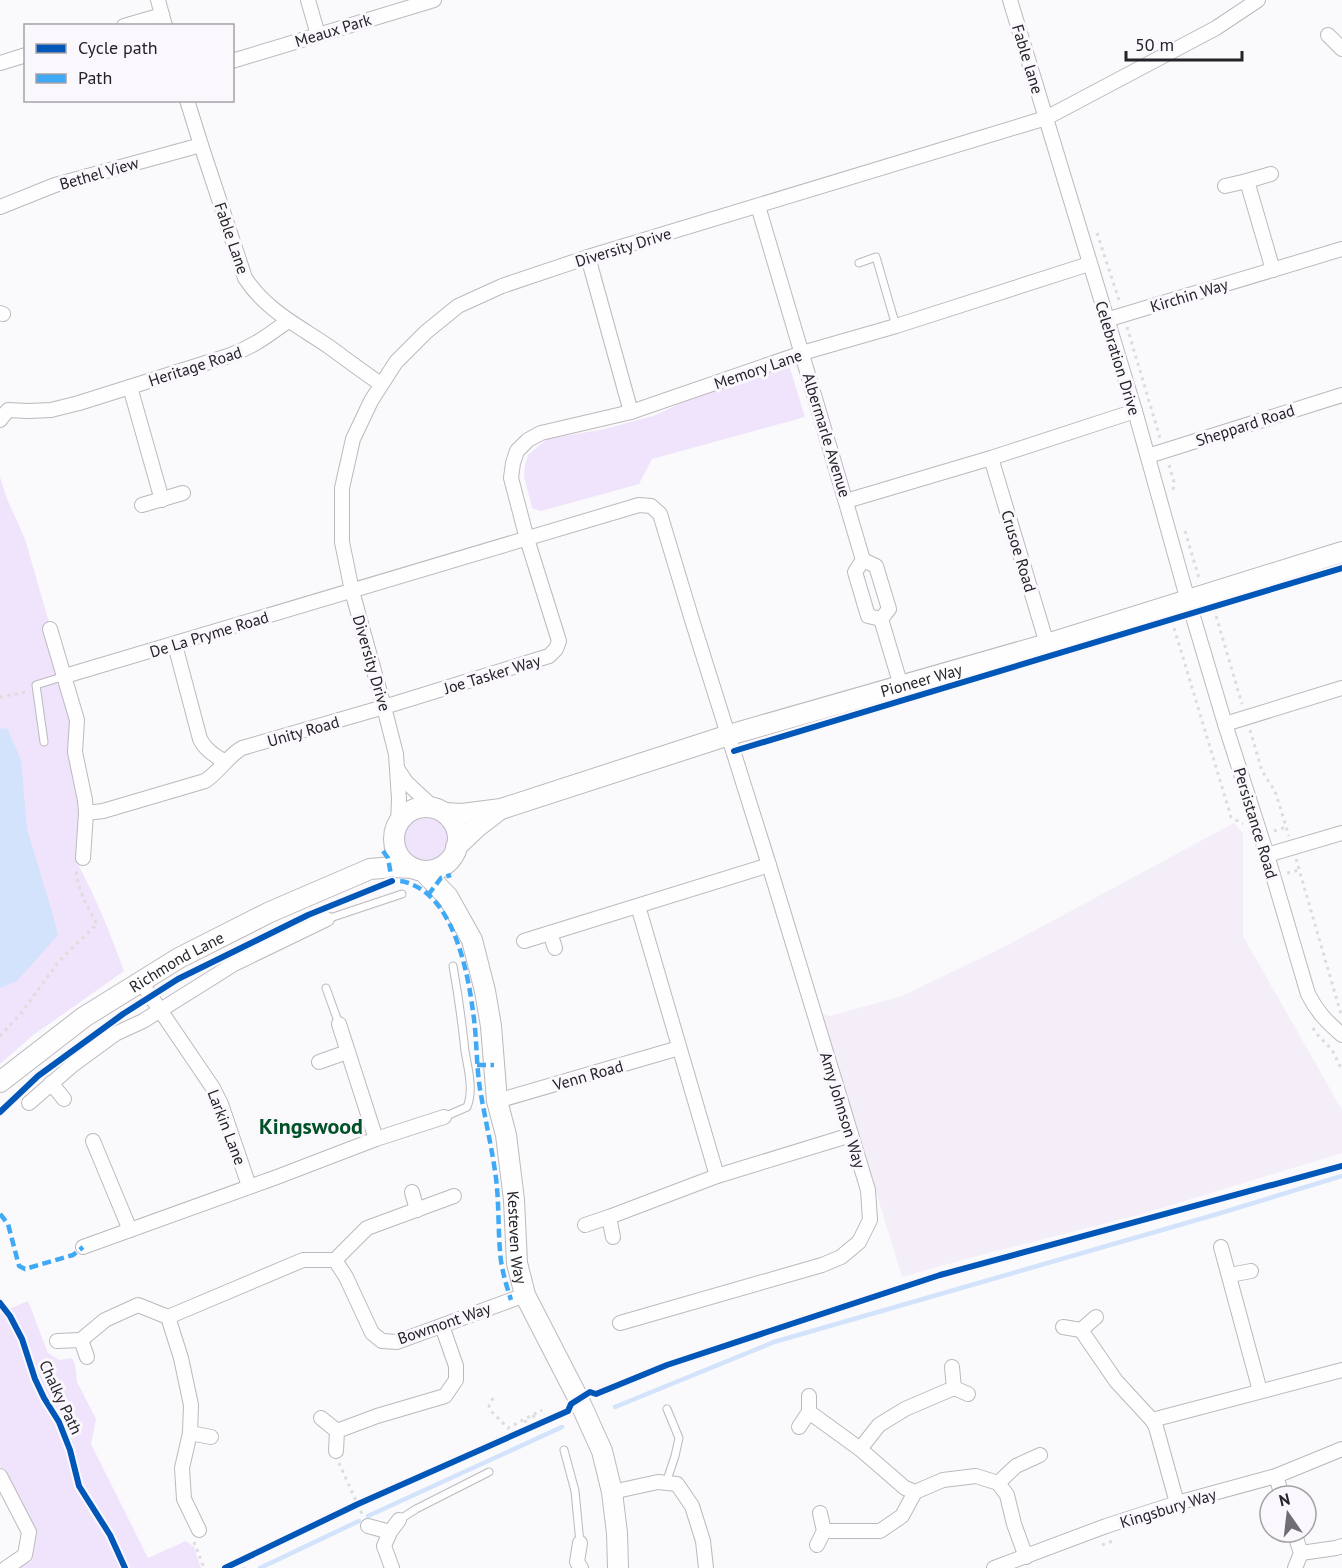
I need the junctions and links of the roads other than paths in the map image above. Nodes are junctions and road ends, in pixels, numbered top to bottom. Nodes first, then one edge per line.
1 (158, 0) edge
2 (308, 0) edge
3 (434, 0) edge
4 (1010, 0) edge
5 (1258, 0) edge
6 (164, 20) edge
7 (137, 24) edge
8 (318, 35) junction
9 (1328, 35) dead end
10 (1342, 49) edge
11 (24, 56) edge
12 (234, 60) edge
13 (0, 63) edge
14 (188, 102) edge
15 (1046, 118) junction
16 (201, 145) junction
17 (1271, 174) dead end
18 (1246, 181) junction
19 (1225, 186) dead end
20 (758, 206) junction
21 (0, 207) edge
22 (1342, 249) edge
23 (588, 257) junction
24 (859, 263) dead end
25 (1089, 264) junction
26 (1273, 270) junction
27 (1106, 320) junction
28 (288, 321) junction
29 (896, 326) junction
30 (802, 353) junction
31 (381, 384) junction
32 (130, 387) junction
33 (1342, 395) edge
34 (3, 411) edge
35 (1135, 411) junction
36 (631, 412) junction
37 (1148, 456) junction
38 (991, 458) junction
39 (183, 493) dead end
40 (162, 500) junction
41 (846, 501) junction
42 (142, 505) dead end
43 (527, 539) junction
44 (1342, 552) edge
45 (863, 560) junction
46 (352, 591) junction
47 (1185, 592) junction
48 (881, 619) junction
49 (50, 629) dead end
50 (1047, 644) junction
51 (175, 645) junction
52 (65, 676) junction
53 (901, 686) junction
54 (1342, 688) edge
55 (384, 707) junction
56 (1225, 724) junction
57 (729, 735) junction
58 (44, 742) dead end
59 (225, 762) junction
60 (397, 768) junction
61 (501, 809) junction
62 (440, 811) junction
63 (86, 813) junction
64 (396, 830) junction
65 (1342, 833) edge
66 (455, 850) junction
67 (1267, 855) junction
68 (82, 858) road end
69 (769, 865) junction
70 (370, 870) junction
71 (418, 870) junction
72 (402, 894) dead end
73 (448, 897) junction
74 (638, 906) junction
75 (327, 919) joint
76 (550, 933) junction
77 (525, 941) dead end
78 (555, 948) dead end
79 (453, 966) dead end
80 (141, 982) junction
81 (326, 988) dead end
82 (160, 1011) junction
83 (339, 1024) joint
84 (1342, 1035) edge
85 (679, 1048) junction
86 (347, 1052) junction
87 (319, 1062) dead end
88 (0, 1082) edge
89 (51, 1083) junction
90 (64, 1099) dead end
91 (497, 1101) junction
92 (29, 1103) dead end
93 (444, 1117) joint
94 (851, 1135) junction
95 (376, 1139) junction
96 (93, 1141) dead end
97 (717, 1176) junction
98 (249, 1186) junction
99 (412, 1192) dead end
100 (454, 1196) dead end
101 (417, 1210) junction
102 (609, 1217) junction
103 (585, 1225) dead end
104 (130, 1230) junction
105 (614, 1237) dead end
106 (83, 1247) dead end
107 (1221, 1247) dead end
108 (335, 1260) junction
109 (1251, 1271) dead end
110 (1230, 1275) junction
111 (525, 1294) junction
112 (168, 1317) junction
113 (1096, 1317) dead end
114 (620, 1323) dead end
115 (442, 1326) junction
116 (1063, 1327) dead end
117 (1081, 1330) junction
118 (81, 1340) junction
119 (57, 1341) dead end
120 (87, 1357) dead end
121 (952, 1366) dead end
122 (1342, 1370) edge
123 (954, 1388) junction
124 (1260, 1391) junction
125 (968, 1394) dead end
126 (809, 1396) dead end
127 (667, 1409) dead end
128 (809, 1412) junction
129 (321, 1418) dead end
130 (1152, 1420) junction
131 (799, 1427) dead end
132 (337, 1431) junction
133 (190, 1433) junction
134 (211, 1437) dead end
135 (860, 1449) junction
136 (1342, 1449) edge
137 (564, 1450) dead end
138 (336, 1451) road end
139 (1040, 1455) dead end
140 (489, 1472) dead end
141 (0, 1476) edge
142 (1276, 1476) junction
143 (666, 1483) junction
144 (998, 1483) junction
145 (1278, 1484) edge
146 (612, 1492) junction
147 (915, 1492) junction
148 (1177, 1503) junction
149 (820, 1513) dead end
150 (399, 1520) joint
151 (368, 1526) road end
152 (199, 1530) road end
153 (824, 1531) junction
154 (390, 1532) junction
155 (580, 1543) joint
156 (1298, 1544) edge
157 (817, 1545) dead end
158 (1342, 1546) edge
159 (1301, 1553) junction
160 (1026, 1557) junction
161 (579, 1565) edge
162 (6, 1568) edge
163 (392, 1568) edge
164 (562, 1568) edge
165 (618, 1568) edge
166 (706, 1568) edge
167 (994, 1568) edge
168 (1295, 1568) edge

1 - 6 street
2 - 8 street
3 - 8 street, Meaux Park
4 - 15 street, Fable lane
5 - 15 street, Diversity Drive
6 - 7 street
8 - 12 street, Meaux Park
9 - 10 street
11 - 13 street
14 - 16 street, Fable Lane
15 - 20 street, Diversity Drive
15 - 25 street, Celebration Drive
16 - 21 street, Bethel View
16 - 28 street, Fable Lane
17 - 18 street
18 - 19 street
18 - 26 street
20 - 23 street, Diversity Drive
20 - 30 street, Albermarle Avenue
22 - 26 street, Kirchin Way
23 - 31 street, Diversity Drive
23 - 36 street
24 - 29 lane
25 - 27 street, Celebration Drive
25 - 29 street, Memory Lane
26 - 27 street, Kirchin Way
27 - 35 street, Celebration Drive
28 - 31 street, Fable Lane
28 - 32 street, Heritage Road
29 - 30 street, Memory Lane
30 - 36 street, Memory Lane
30 - 41 street, Albermarle Avenue
31 - 46 street, Diversity Drive
32 - 34 street, Heritage Road
32 - 40 street, Heritage Road
33 - 37 street, Sheppard Road
35 - 37 street, Celebration Drive
35 - 38 street
36 - 43 street, Memory Lane
37 - 47 street, Celebration Drive
38 - 41 street
38 - 50 street, Crusoe Road
39 - 40 street
40 - 42 street
41 - 45 street, Albermarle Avenue
43 - 46 street
43 - 55 street, Joe Tasker Way
43 - 57 street
44 - 47 street, Pioneer Way
45 - 48 street, Albermarle Avenue
45 - 48 street, Albermarle Avenue
46 - 51 street, De La Pryme Road
46 - 55 street, Diversity Drive
47 - 50 street, Pioneer Way
47 - 56 street, Persistance Road
48 - 53 street, Albermarle Avenue
49 - 52 street
50 - 53 street, Pioneer Way
51 - 52 street, De La Pryme Road
51 - 59 street
52 - 58 lane
52 - 63 street
53 - 57 street, Pioneer Way
54 - 56 street
55 - 59 street, Unity Road
55 - 60 street, Diversity Drive
56 - 67 street, Persistance Road
57 - 61 street, Pioneer Way
57 - 69 street, Amy Johnson Way
59 - 63 street, Unity Road
60 - 62 street
60 - 64 street, Diversity Drive
61 - 62 street, Pioneer Way
61 - 66 street, Pioneer Way
62 - 64 street
62 - 66 street
63 - 68 street
64 - 70 street
64 - 71 street
65 - 67 street
66 - 71 street
66 - 73 street
67 - 84 street, Persistance Road
69 - 74 street
69 - 94 street, Amy Johnson Way
70 - 71 street, Richmond Lane
70 - 80 street, Richmond Lane
71 - 73 street, Kesteven Way
72 - 75 lane
73 - 91 street, Kesteven Way
74 - 76 street
74 - 85 street
75 - 82 street, Richmond Lane
76 - 77 street
76 - 78 street
79 - 93 lane
80 - 82 street, Larkin Lane
80 - 88 street, Richmond Lane
81 - 83 lane
82 - 89 street
82 - 98 street, Larkin Lane
83 - 86 street
85 - 91 street, Venn Road
85 - 97 street
86 - 87 street
86 - 95 street
89 - 90 street
89 - 92 street
91 - 111 street, Kesteven Way
93 - 95 street, Larkin Lane
94 - 97 street
94 - 114 street, Amy Johnson Way
95 - 98 street, Larkin Lane
96 - 104 street
97 - 102 street
98 - 104 street, Larkin Lane
99 - 101 street
100 - 101 street
101 - 108 street
102 - 103 street
102 - 105 street
104 - 106 street, Larkin Lane
107 - 110 street
108 - 112 street
108 - 115 street, Bowmont Way
109 - 110 street
110 - 124 street
111 - 115 street, Bowmont Way
111 - 146 street, Kesteven Way
112 - 118 street
112 - 133 street
113 - 117 street
115 - 132 street
116 - 117 street
117 - 130 street
118 - 119 street
118 - 120 street
121 - 123 street
122 - 124 street
123 - 125 street
123 - 135 street
124 - 130 street
126 - 128 street
127 - 143 lane
128 - 131 street
128 - 135 street
129 - 132 street
130 - 148 street
132 - 138 street
133 - 134 street
133 - 152 street
135 - 147 street
136 - 142 street, Kingsbury Way
137 - 155 lane
139 - 144 street
140 - 150 lane
141 - 162 street
142 - 145 street
142 - 148 street, Kingsbury Way
143 - 146 street
143 - 166 street
144 - 147 street
144 - 160 street
146 - 165 street, Kesteven Way
147 - 153 street
148 - 160 street, Kingsbury Way
149 - 153 street
150 - 154 street
151 - 154 street
153 - 157 street
154 - 163 street
155 - 161 street
156 - 159 street
158 - 159 street
159 - 168 street
160 - 167 street, Kingsbury Way
161 - 164 street

